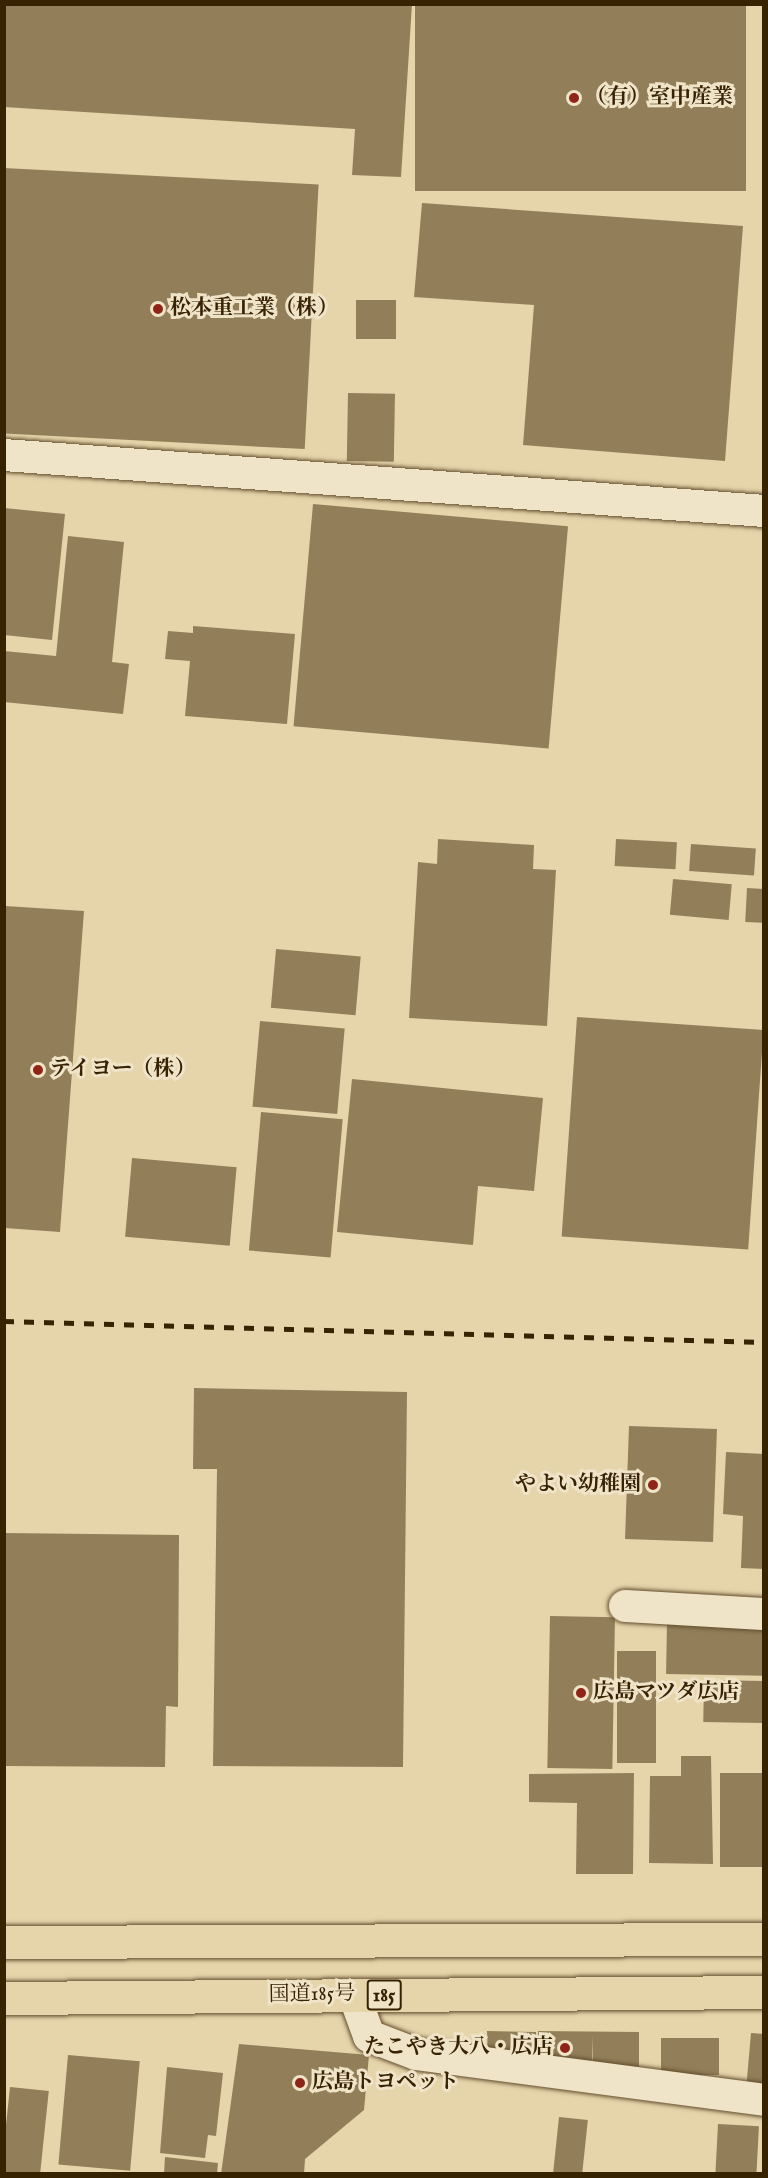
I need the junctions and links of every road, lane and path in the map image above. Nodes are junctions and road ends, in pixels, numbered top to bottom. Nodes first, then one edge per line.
1 (4, 455) edge
2 (764, 511) edge
3 (625, 1606) dead end
4 (764, 1614) edge
5 (764, 1939) edge
6 (4, 1942) edge
7 (764, 1992) edge
8 (354, 1995) junction
9 (4, 1998) edge
10 (764, 2100) edge

1 - 2 street
3 - 4 street
5 - 6 highway
7 - 8 highway, 国道185号 / 185
8 - 9 highway, 国道185号 / 185
8 - 10 street

